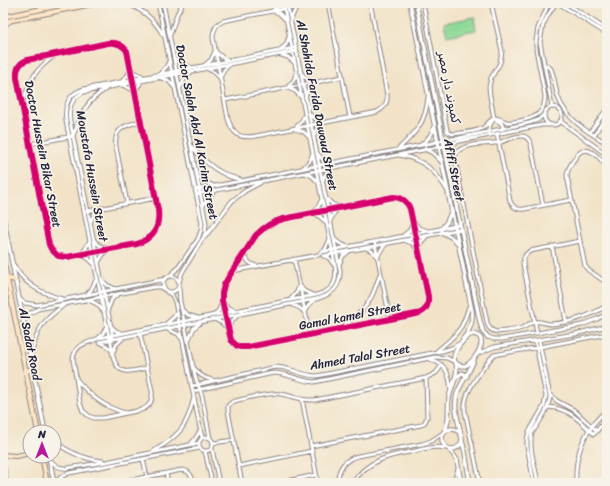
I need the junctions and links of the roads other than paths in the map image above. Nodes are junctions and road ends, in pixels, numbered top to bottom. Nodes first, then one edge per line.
1 (71, 3) edge
2 (97, 3) edge
3 (124, 3) edge
4 (158, 3) edge
5 (163, 3) edge
6 (182, 3) edge
7 (280, 3) edge
8 (283, 3) edge
9 (287, 3) edge
10 (294, 3) edge
11 (312, 3) edge
12 (328, 3) edge
13 (369, 3) edge
14 (410, 3) edge
15 (416, 3) edge
16 (423, 3) edge
17 (488, 3) edge
18 (491, 3) edge
19 (547, 3) edge
20 (557, 3) edge
21 (566, 3) edge
22 (300, 5) junction
23 (288, 8) junction
24 (284, 9) junction
25 (272, 11) junction
26 (3, 16) edge
27 (10, 18) junction
28 (286, 20) junction
29 (291, 21) junction
30 (3, 22) edge
31 (3, 26) edge
32 (607, 30) edge
33 (607, 34) edge
34 (290, 36) junction
35 (170, 37) junction
36 (165, 39) junction
37 (424, 44) junction
38 (419, 46) junction
39 (294, 49) junction
40 (215, 50) junction
41 (279, 52) junction
42 (58, 53) junction
43 (174, 58) junction
44 (169, 59) junction
45 (230, 62) junction
46 (218, 64) junction
47 (295, 64) junction
48 (544, 65) junction
49 (206, 67) junction
50 (130, 69) junction
51 (193, 69) junction
52 (299, 71) junction
53 (177, 72) junction
54 (172, 73) junction
55 (159, 76) junction
56 (144, 77) junction
57 (342, 77) junction
58 (220, 78) junction
59 (133, 81) junction
60 (142, 81) junction
61 (315, 82) junction
62 (121, 83) junction
63 (301, 85) junction
64 (108, 88) junction
65 (180, 88) junction
66 (286, 88) junction
67 (176, 89) junction
68 (135, 93) junction
69 (428, 96) junction
70 (304, 97) junction
71 (225, 100) junction
72 (22, 104) junction
73 (552, 107) junction
74 (607, 109) edge
75 (307, 114) junction
76 (544, 114) junction
77 (607, 114) edge
78 (350, 117) junction
79 (494, 118) junction
80 (560, 121) junction
81 (141, 122) junction
82 (325, 122) junction
83 (434, 124) junction
84 (309, 125) junction
85 (552, 125) junction
86 (503, 128) junction
87 (294, 129) junction
88 (490, 133) junction
89 (502, 133) junction
90 (592, 133) junction
91 (497, 134) junction
92 (71, 136) junction
93 (312, 137) junction
94 (443, 140) junction
95 (438, 142) junction
96 (499, 143) junction
97 (607, 143) edge
98 (30, 144) junction
99 (191, 145) junction
100 (421, 145) junction
101 (439, 146) junction
102 (444, 146) junction
103 (425, 149) junction
104 (397, 150) junction
105 (315, 153) junction
106 (606, 154) edge
107 (397, 155) junction
108 (331, 163) junction
109 (442, 163) junction
110 (317, 166) junction
111 (332, 167) junction
112 (607, 168) edge
113 (302, 169) junction
114 (318, 170) junction
115 (303, 173) junction
116 (197, 176) junction
117 (243, 180) junction
118 (263, 181) junction
119 (321, 183) junction
120 (214, 186) junction
121 (200, 189) junction
122 (214, 190) junction
123 (196, 192) junction
124 (448, 192) junction
125 (200, 193) junction
126 (156, 198) junction
127 (324, 199) junction
128 (571, 200) junction
129 (127, 203) junction
130 (543, 205) junction
131 (203, 206) junction
132 (340, 207) junction
133 (100, 208) junction
134 (326, 210) junction
135 (86, 211) junction
136 (452, 211) junction
137 (311, 213) junction
138 (3, 216) edge
139 (328, 221) junction
140 (413, 221) junction
141 (90, 223) junction
142 (460, 227) junction
143 (455, 228) junction
144 (442, 230) junction
145 (428, 233) junction
146 (416, 236) junction
147 (203, 238) junction
148 (404, 238) junction
149 (91, 239) junction
150 (332, 239) junction
151 (580, 241) junction
152 (375, 244) junction
153 (386, 244) junction
154 (458, 244) junction
155 (552, 246) junction
156 (364, 248) junction
157 (108, 249) junction
158 (350, 249) junction
159 (418, 250) junction
160 (94, 252) junction
161 (334, 252) junction
162 (244, 254) junction
163 (323, 254) junction
164 (79, 255) junction
165 (378, 258) junction
166 (3, 259) edge
167 (294, 259) junction
168 (12, 262) junction
169 (96, 264) junction
170 (337, 265) junction
171 (257, 266) junction
172 (232, 271) junction
173 (381, 272) junction
174 (7, 278) junction
175 (167, 278) junction
176 (99, 279) junction
177 (15, 280) junction
178 (607, 282) edge
179 (179, 283) junction
180 (299, 285) junction
181 (179, 288) junction
182 (118, 289) junction
183 (166, 291) junction
184 (102, 292) junction
185 (118, 294) junction
186 (84, 296) junction
187 (103, 297) junction
188 (316, 297) junction
189 (19, 298) junction
190 (64, 300) junction
191 (85, 300) junction
192 (302, 300) junction
193 (222, 301) junction
194 (289, 303) junction
195 (66, 304) junction
196 (470, 304) junction
197 (37, 305) junction
198 (607, 305) edge
199 (38, 309) junction
200 (177, 310) junction
201 (181, 310) junction
202 (105, 311) junction
203 (237, 313) junction
204 (305, 313) junction
205 (607, 314) edge
206 (225, 315) junction
207 (213, 318) junction
208 (390, 319) junction
209 (200, 320) junction
210 (566, 321) junction
211 (23, 322) junction
212 (535, 322) junction
213 (180, 324) junction
214 (184, 324) junction
215 (108, 325) junction
216 (607, 326) edge
217 (165, 327) junction
218 (228, 328) junction
219 (568, 328) junction
220 (338, 329) junction
221 (482, 329) junction
222 (140, 332) junction
223 (537, 333) junction
224 (570, 334) junction
225 (607, 334) edge
226 (124, 335) junction
227 (310, 335) junction
228 (480, 336) junction
229 (110, 337) junction
230 (488, 337) junction
231 (99, 340) junction
232 (183, 340) junction
233 (537, 340) junction
234 (188, 341) junction
235 (462, 341) junction
236 (538, 347) junction
237 (113, 352) junction
238 (435, 353) junction
239 (476, 356) junction
240 (442, 357) junction
241 (30, 358) junction
242 (428, 359) junction
243 (455, 362) junction
244 (442, 365) junction
245 (193, 367) junction
246 (147, 368) junction
247 (360, 368) junction
248 (32, 370) junction
249 (26, 371) junction
250 (360, 372) junction
251 (467, 376) junction
252 (456, 377) junction
253 (426, 378) junction
254 (76, 379) junction
255 (215, 381) junction
256 (198, 385) junction
257 (192, 386) junction
258 (200, 390) junction
259 (451, 390) junction
260 (194, 393) junction
261 (550, 394) junction
262 (302, 399) junction
263 (559, 403) junction
264 (548, 407) junction
265 (557, 409) junction
266 (607, 409) edge
267 (127, 414) junction
268 (607, 419) edge
269 (36, 424) edge
270 (44, 424) edge
271 (591, 426) junction
272 (200, 427) junction
273 (589, 430) junction
274 (597, 431) junction
275 (444, 432) junction
276 (202, 438) junction
277 (210, 438) junction
278 (462, 438) junction
279 (234, 440) junction
280 (199, 443) junction
281 (213, 443) junction
282 (188, 445) junction
283 (311, 446) junction
284 (529, 446) junction
285 (62, 447) edge
286 (200, 448) junction
287 (212, 449) junction
288 (448, 449) junction
289 (205, 451) junction
290 (312, 451) junction
291 (152, 453) junction
292 (3, 455) edge
293 (22, 455) edge
294 (131, 457) junction
295 (143, 459) junction
296 (132, 461) junction
297 (106, 462) junction
298 (43, 464) edge
299 (51, 464) edge
300 (55, 464) edge
301 (3, 465) edge
302 (239, 466) junction
303 (63, 468) junction
304 (459, 468) junction
305 (166, 473) junction
306 (65, 474) junction
307 (316, 475) junction
308 (147, 477) junction
309 (122, 482) edge
310 (6, 483) edge
311 (47, 483) edge
312 (54, 483) edge
313 (116, 483) edge
314 (168, 483) edge
315 (193, 483) edge
316 (212, 483) edge
317 (219, 483) edge
318 (242, 483) edge
319 (277, 483) edge
320 (318, 483) edge
321 (338, 483) edge
322 (353, 483) edge
323 (449, 483) edge
324 (461, 483) edge
325 (470, 483) edge
326 (480, 483) edge
327 (534, 483) edge
328 (538, 483) edge
329 (576, 483) edge

1 - 27 main road
2 - 27 main road
3 - 36 street
4 - 36 street, Doctor Salah Abd Al Karim Street
5 - 35 street, Doctor Salah Abd Al Karim Street
6 - 35 street
7 - 25 street
8 - 24 street, Al Shahida Farida Dawoud Street
9 - 23 street, Al Shahida Farida Dawoud Street
10 - 22 street
11 - 22 street
12 - 57 street
13 - 78 street
14 - 38 street, Afifi Street
15 - 37 street, Afifi Street
16 - 79 street, كمبوند دار مصر
17 - 18 street
18 - 79 street
19 - 79 street
20 - 33 street
20 - 48 street
21 - 32 street
22 - 23 street
22 - 29 street
23 - 24 street
23 - 29 street, Al Shahida Farida Dawoud Street
24 - 25 street
24 - 28 street, Al Shahida Farida Dawoud Street
25 - 28 street
25 - 40 street
26 - 27 main road
27 - 30 main road
27 - 31 street
28 - 34 street, Al Shahida Farida Dawoud Street
29 - 39 street, Al Shahida Farida Dawoud Street
34 - 39 street, Al Shahida Farida Dawoud Street
34 - 41 street
35 - 43 street, Doctor Salah Abd Al Karim Street
36 - 44 street, Doctor Salah Abd Al Karim Street
37 - 38 street
37 - 94 street, Afifi Street
38 - 69 street, Afifi Street
39 - 41 street, Moustafa Hussein Street
39 - 47 street, Al Shahida Farida Dawoud Street
39 - 52 street, Al Shahida Farida Dawoud Street
40 - 45 street
40 - 46 street
40 - 49 street
41 - 45 street, Moustafa Hussein Street
41 - 47 street
42 - 50 street, Doctor Hussein Bikar Street
42 - 72 street
42 - 72 street, Doctor Hussein Bikar Street
43 - 51 street
43 - 53 street, Doctor Salah Abd Al Karim Street
44 - 54 street, Doctor Salah Abd Al Karim Street
44 - 55 street
45 - 46 street, Moustafa Hussein Street
45 - 58 street
46 - 49 street, Moustafa Hussein Street
46 - 58 street
47 - 52 street, Al Shahida Farida Dawoud Street
48 - 73 street
48 - 90 street
49 - 51 street, Moustafa Hussein Street
49 - 58 street
50 - 56 street
50 - 59 street, Doctor Hussein Bikar Street
50 - 62 street
51 - 53 street, Moustafa Hussein Street
51 - 65 street
52 - 61 street
52 - 63 street, Al Shahida Farida Dawoud Street
52 - 66 street
53 - 54 street, Moustafa Hussein Street
53 - 65 street, Doctor Salah Abd Al Karim Street
54 - 55 street, Moustafa Hussein Street
54 - 67 street, Doctor Salah Abd Al Karim Street
55 - 56 street, Moustafa Hussein Street
55 - 60 street, Moustafa Hussein Street
55 - 67 street
56 - 59 street, Moustafa Hussein Street
57 - 61 street
57 - 78 street
58 - 71 street
59 - 60 street, Moustafa Hussein Street
59 - 62 street, Moustafa Hussein Street
59 - 68 street, Doctor Hussein Bikar Street
60 - 68 street
61 - 63 street
61 - 70 street
62 - 64 street, Moustafa Hussein Street
62 - 68 street
62 - 92 street, Moustafa Hussein Street
63 - 66 street
63 - 70 street, Al Shahida Farida Dawoud Street
64 - 92 street
64 - 92 street, Moustafa Hussein Street
65 - 99 street, Doctor Salah Abd Al Karim Street
66 - 70 street
66 - 71 street
67 - 123 street, Doctor Salah Abd Al Karim Street
68 - 81 street, Doctor Hussein Bikar Street
69 - 83 street, Afifi Street
69 - 104 street
70 - 75 street, Al Shahida Farida Dawoud Street
71 - 87 street
72 - 98 street, Doctor Hussein Bikar Street
73 - 76 street
73 - 80 street
74 - 90 street
75 - 82 street
75 - 84 street, Al Shahida Farida Dawoud Street
75 - 87 street
76 - 85 street
76 - 86 street
77 - 90 street
78 - 82 street
79 - 86 street
79 - 88 street
80 - 85 street
80 - 106 street
81 - 126 street, Doctor Hussein Bikar Street
81 - 129 street
82 - 84 street
82 - 93 street
83 - 95 street, Afifi Street
83 - 100 street
84 - 87 street
84 - 93 street, Al Shahida Farida Dawoud Street
85 - 89 street
86 - 88 street
86 - 89 street
87 - 93 street
88 - 91 street
88 - 94 street
88 - 102 street
89 - 91 street
90 - 97 street
91 - 96 street
92 - 98 street
92 - 135 street, Moustafa Hussein Street
93 - 105 street, Al Shahida Farida Dawoud Street
94 - 95 street
94 - 102 street, Afifi Street
95 - 100 street
95 - 101 street, Afifi Street
96 - 130 street
96 - 130 street
96 - 212 street
98 - 164 street, Doctor Hussein Bikar Street
99 - 116 street, Doctor Salah Abd Al Karim Street
99 - 117 street
100 - 104 street
101 - 102 street
101 - 103 street
101 - 109 street, Afifi Street
102 - 142 street, Afifi Street
103 - 107 street
103 - 109 street
104 - 108 street
105 - 108 street
105 - 110 street, Al Shahida Farida Dawoud Street
105 - 113 street
107 - 111 street
107 - 124 street
108 - 110 street
109 - 124 street, Afifi Street
110 - 113 street
110 - 114 street, Al Shahida Farida Dawoud Street
111 - 114 street
111 - 119 street
112 - 128 street
113 - 117 street
114 - 115 street
114 - 119 street, Al Shahida Farida Dawoud Street
115 - 118 street
115 - 119 street
116 - 120 street
116 - 121 street, Doctor Salah Abd Al Karim Street
117 - 120 street
118 - 122 street
118 - 147 street
119 - 127 street, Al Shahida Farida Dawoud Street
120 - 121 street
121 - 123 street
121 - 125 street, Doctor Salah Abd Al Karim Street
122 - 125 street
122 - 131 street
123 - 125 street
123 - 175 street, Doctor Salah Abd Al Karim Street
124 - 136 street, Afifi Street
125 - 131 street, Doctor Salah Abd Al Karim Street
126 - 129 street
126 - 157 street, Doctor Hussein Bikar Street
127 - 132 street
127 - 134 street, Al Shahida Farida Dawoud Street
127 - 137 street
128 - 130 street
128 - 151 street
129 - 133 street
131 - 147 street, Doctor Salah Abd Al Karim Street
132 - 134 street, Gamal kamel Street
132 - 139 street
132 - 140 street, Gamal kamel Street
133 - 135 street
133 - 141 street
134 - 137 street, Gamal kamel Street
134 - 139 street, Al Shahida Farida Dawoud Street
135 - 141 street, Moustafa Hussein Street
135 - 149 street, Moustafa Hussein Street
136 - 143 street, Afifi Street
136 - 144 street
137 - 139 street
137 - 162 street, Gamal kamel Street
138 - 168 street
139 - 150 street, Al Shahida Farida Dawoud Street
140 - 145 street
140 - 146 street, Gamal kamel Street
140 - 148 street
141 - 149 street, Moustafa Hussein Street
142 - 143 street
142 - 221 street, Afifi Street
143 - 144 street
143 - 154 street, Afifi Street
144 - 145 street
144 - 154 street
145 - 146 street
145 - 159 street
146 - 148 street
146 - 159 street, Gamal kamel Street
147 - 179 street, Doctor Salah Abd Al Karim Street
148 - 152 street
148 - 153 street
148 - 159 street
149 - 157 street
149 - 160 street, Moustafa Hussein Street
149 - 164 street
150 - 158 street
150 - 161 street, Al Shahida Farida Dawoud Street
150 - 163 street
151 - 155 street
151 - 178 street
152 - 153 street
152 - 156 street
152 - 158 street
152 - 165 street
153 - 165 street
154 - 196 street, Afifi Street
155 - 210 street
155 - 212 street
156 - 158 street
156 - 165 street
157 - 160 street, Doctor Hussein Bikar Street
157 - 169 street
158 - 161 street
158 - 170 street
159 - 208 street, Gamal kamel Street
160 - 164 street, Doctor Hussein Bikar Street
160 - 169 street, Moustafa Hussein Street
161 - 163 street
161 - 170 street, Al Shahida Farida Dawoud Street
162 - 171 street
162 - 172 street, Gamal kamel Street
163 - 167 street
163 - 170 street
164 - 169 street
165 - 173 street
166 - 174 main road, Al Sadat Road
167 - 171 street
167 - 180 street
168 - 177 street
168 - 190 street
169 - 176 street, Moustafa Hussein Street
170 - 188 street, Al Shahida Farida Dawoud Street
171 - 172 street
172 - 193 street, Gamal kamel Street
173 - 208 street
173 - 220 street
174 - 177 main road
174 - 249 main road, Al Sadat Road
175 - 179 street
175 - 182 street
175 - 183 street
176 - 182 street
176 - 184 street, Moustafa Hussein Street
176 - 186 street
177 - 189 street
179 - 181 street
180 - 188 street
180 - 192 street
180 - 194 street
181 - 183 street
181 - 201 street
182 - 184 street
183 - 185 street
183 - 200 street
184 - 186 street
184 - 187 street, Moustafa Hussein Street
185 - 187 street
185 - 202 street
186 - 190 street
187 - 191 street
187 - 202 street, Moustafa Hussein Street
188 - 192 street, Al Shahida Farida Dawoud Street
188 - 204 street
189 - 197 street
189 - 211 street
190 - 197 street
191 - 195 street
191 - 202 street
192 - 194 street, Al Shahida Farida Dawoud Street
192 - 204 street
193 - 203 street
193 - 206 street, Gamal kamel Street
193 - 207 street
194 - 203 street, Al Shahida Farida Dawoud Street
194 - 204 street
195 - 199 street
195 - 241 street
196 - 235 street, Afifi Street
196 - 238 street
197 - 199 street
198 - 210 street
199 - 211 street
200 - 213 street
200 - 217 street
201 - 209 street
201 - 214 street
202 - 215 street, Moustafa Hussein Street
203 - 206 street, Al Shahida Farida Dawoud Street
203 - 218 street
204 - 227 street
205 - 219 street
206 - 207 street, Al Shahida Farida Dawoud Street
206 - 218 street, Gamal kamel Street
207 - 209 street, Al Shahida Farida Dawoud Street
207 - 218 street
208 - 220 street, Gamal kamel Street
209 - 214 street, Al Shahida Farida Dawoud Street
209 - 234 street
210 - 212 street
211 - 241 street
212 - 223 street
213 - 214 street, Al Shahida Farida Dawoud Street
213 - 217 street, Al Shahida Farida Dawoud Street
213 - 232 street
214 - 234 street
215 - 226 street
215 - 229 street, Moustafa Hussein Street
215 - 231 street
216 - 224 street
217 - 222 street
217 - 232 street
218 - 227 street, Gamal kamel Street
219 - 223 street
219 - 224 street
220 - 227 street, Gamal kamel Street
221 - 228 street
221 - 230 street, Afifi Street
222 - 226 street
222 - 246 street
223 - 230 street
224 - 233 street
225 - 236 street
226 - 229 street
226 - 237 street
228 - 230 street
228 - 235 street
228 - 239 street
229 - 231 street
229 - 237 street, Moustafa Hussein Street
231 - 237 street
231 - 254 street
232 - 257 street
233 - 236 street
233 - 239 street
234 - 245 street
235 - 238 street, Ahmed Talal Street
235 - 243 street, Afifi Street
236 - 261 street
236 - 284 street
236 - 326 street
237 - 246 street
238 - 240 street
238 - 247 street, Ahmed Talal Street
239 - 243 street
239 - 251 street
240 - 242 street, Ahmed Talal Street
240 - 243 street, Ahmed Talal Street
241 - 248 street
242 - 244 street
242 - 250 street, Ahmed Talal Street
243 - 252 street
244 - 253 street
244 - 259 street
245 - 255 street
245 - 256 street
246 - 267 street
247 - 250 street
247 - 255 street, Ahmed Talal Street
248 - 249 main road
248 - 270 street
249 - 269 main road, Al Sadat Road
250 - 258 street, Ahmed Talal Street
251 - 252 street
251 - 278 street
252 - 259 street
253 - 262 street
253 - 283 street
254 - 267 street
254 - 267 street
255 - 256 street, Ahmed Talal Street
256 - 257 street, Ahmed Talal Street
256 - 258 street
257 - 260 street
258 - 260 street, Ahmed Talal Street
258 - 277 street
259 - 275 street
260 - 272 street
260 - 291 street
261 - 263 street
261 - 264 street
262 - 279 street
262 - 283 street
263 - 265 street
263 - 271 street
264 - 265 street
264 - 284 street
265 - 273 street
266 - 271 street
268 - 274 street
271 - 273 street
271 - 274 street
272 - 276 street
272 - 282 street
273 - 274 street
273 - 329 street
275 - 278 street
275 - 288 street
275 - 321 street
276 - 277 street
276 - 280 street
277 - 281 street
278 - 288 street
278 - 325 street
279 - 281 street
279 - 302 street
280 - 282 street
280 - 286 street
281 - 287 street
282 - 291 street
283 - 290 street
284 - 327 street
284 - 328 street
285 - 297 street
286 - 289 street
286 - 295 street
287 - 289 street
287 - 317 street
288 - 304 street
288 - 322 street
289 - 316 street
290 - 302 street
290 - 307 street
291 - 294 street
292 - 293 main road
294 - 296 street
294 - 297 street
295 - 296 street
295 - 308 street
296 - 306 street
297 - 303 street
298 - 311 main road
299 - 312 street
300 - 303 street
301 - 310 main road
302 - 318 street
303 - 306 street
304 - 323 street
304 - 324 street
305 - 308 street
305 - 314 street
305 - 315 street
306 - 312 street
307 - 319 street
307 - 320 street
308 - 309 street
309 - 313 street

